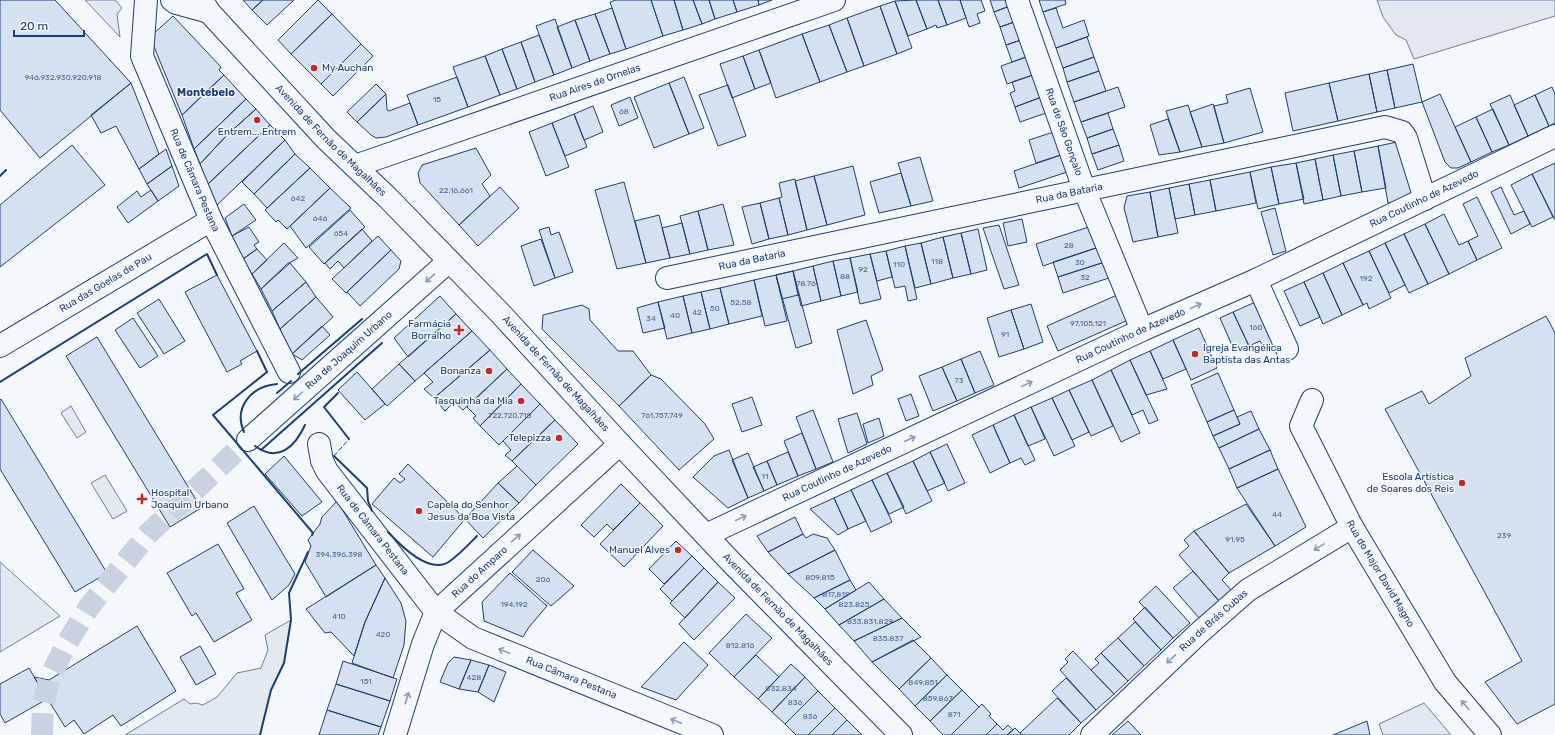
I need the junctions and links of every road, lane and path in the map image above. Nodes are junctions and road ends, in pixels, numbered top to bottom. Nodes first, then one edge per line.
1 (146, 0) edge
2 (172, 0) edge
3 (834, 0) edge
4 (206, 6) edge
5 (1019, 6) edge
6 (1555, 136) edge
7 (356, 166) junction
8 (1084, 189) junction
9 (1425, 199) junction
10 (211, 220) junction
11 (449, 262) junction
12 (667, 278) dead end
13 (1256, 280) junction
14 (1142, 330) junction
15 (0, 346) edge
16 (1287, 349) dead end
17 (289, 372) dead end
18 (1312, 400) dead end
19 (248, 440) tunnel mouth
20 (319, 444) dead end
21 (620, 444) junction
22 (1352, 527) junction
23 (706, 535) junction
24 (436, 612) junction
25 (395, 735) edge
26 (712, 735) edge
27 (901, 735) edge
28 (1092, 735) edge
29 (1490, 735) edge

1 - 10 street, Rua de Câmara Pestana
2 - 4 street, Avenida de Fernão de Magalhães
3 - 7 street, Rua Aires de Ornelas
4 - 7 street, Avenida de Fernão de Magalhães
5 - 8 street, Rua de São Gonçalo
6 - 9 street, Rua Coutinho de Azevedo
7 - 11 street, Avenida de Fernão de Magalhães
8 - 9 street, Rua da Bataria
8 - 12 street, Rua da Bataria
8 - 14 street, Rua de São Gonçalo
9 - 13 street, Rua Coutinho de Azevedo
10 - 15 street, Rua das Goelas de Pau
10 - 17 street, Rua de Câmara Pestana
11 -> 19 street, Rua de Joaquim Urbano
11 - 21 street, Avenida de Fernão de Magalhães
14 -> 13 street, Rua Coutinho de Azevedo
13 - 16 street
23 -> 14 street, Rua Coutinho de Azevedo
18 - 22 street, Rua do Major David Magno
20 - 24 street, Rua de Câmara Pestana
21 - 23 street, Avenida de Fernão de Magalhães
24 -> 21 street, Rua do Amparo
22 -> 28 street, Rua de Brás Cubas
29 -> 22 street, Rua do Major David Magno
23 - 27 street, Avenida de Fernão de Magalhães
25 -> 24 street, Rua do Amparo
26 -> 24 street, Rua Câmara Pestana

